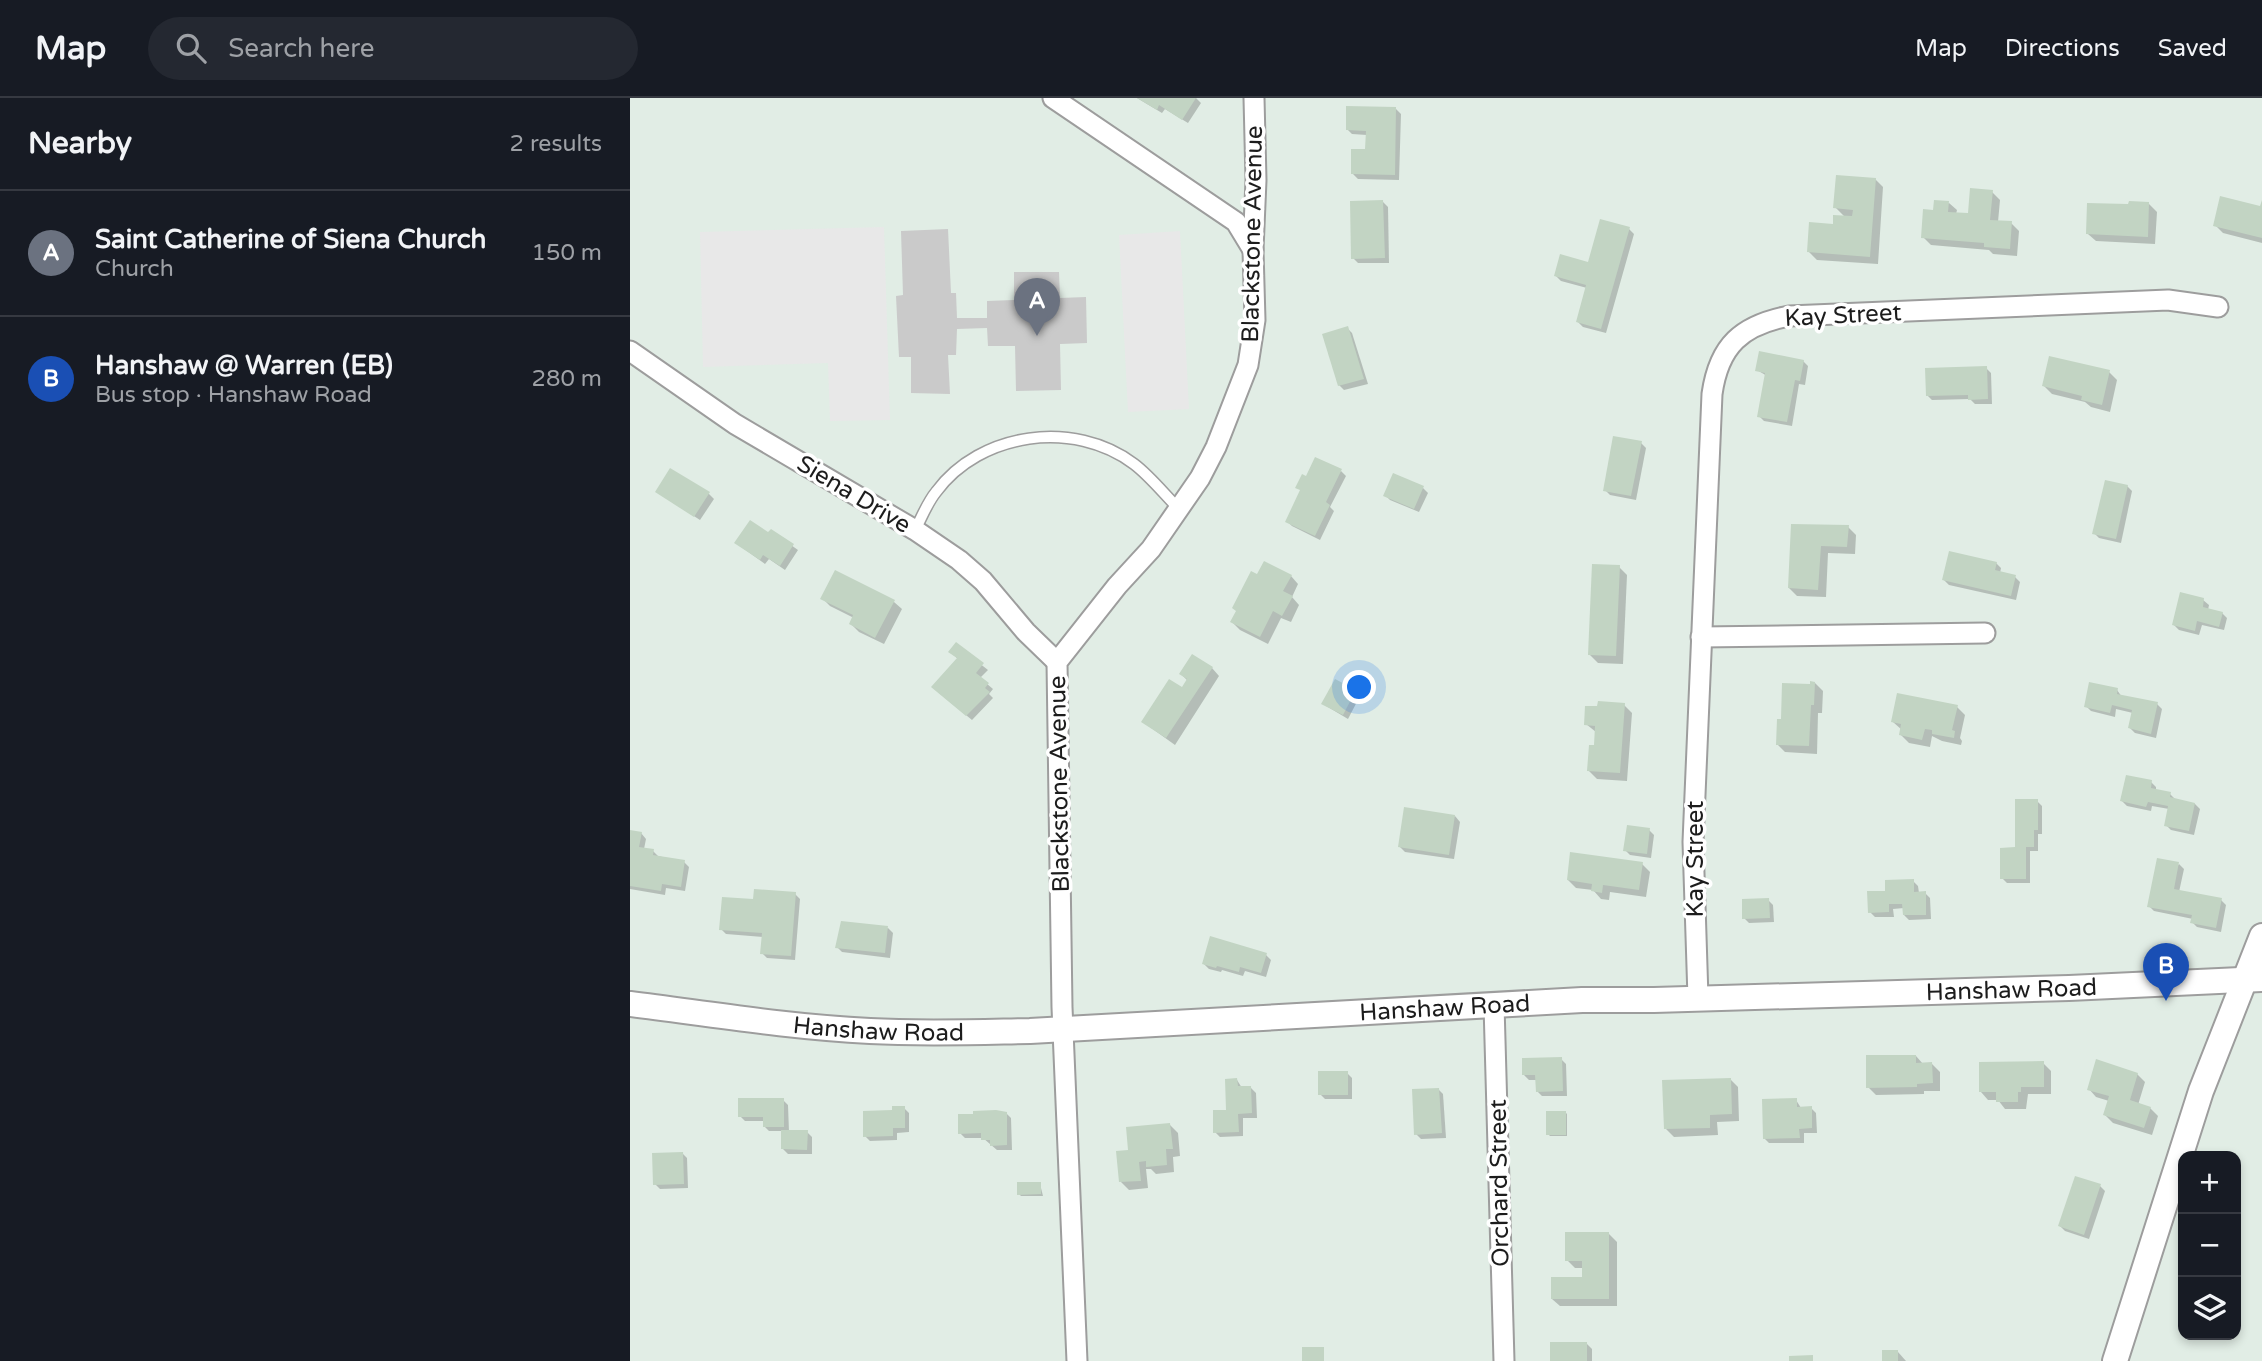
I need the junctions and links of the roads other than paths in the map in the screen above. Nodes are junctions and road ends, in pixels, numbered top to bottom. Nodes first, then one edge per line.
1 (1053, 98) edge
2 (1254, 98) edge
3 (1253, 250) junction
4 (2217, 307) dead end
5 (630, 351) edge
6 (1180, 509) junction
7 (915, 530) junction
8 (1985, 633) dead end
9 (1701, 637) junction
10 (1057, 662) junction
11 (2262, 936) edge
12 (2253, 979) edge
13 (1698, 998) junction
14 (630, 1004) edge
15 (1494, 1005) junction
16 (1063, 1028) junction
17 (1077, 1361) edge
18 (1504, 1361) edge
19 (2115, 1361) edge

1 - 3 street
2 - 3 street, Blackstone Avenue
3 - 6 street, Blackstone Avenue
4 - 9 street, Kay Street
5 - 7 street, Siena Drive
6 - 7 lane
6 - 10 street, Blackstone Avenue
7 - 10 street, Siena Drive
8 - 9 street
9 - 13 street, Kay Street
10 - 16 street, Blackstone Avenue
11 - 12 street
12 - 13 street, Hanshaw Road
12 - 19 street
13 - 15 street, Hanshaw Road
14 - 16 street, Hanshaw Road
15 - 16 street, Hanshaw Road
15 - 18 street, Orchard Street
16 - 17 street, Blackstone Avenue

